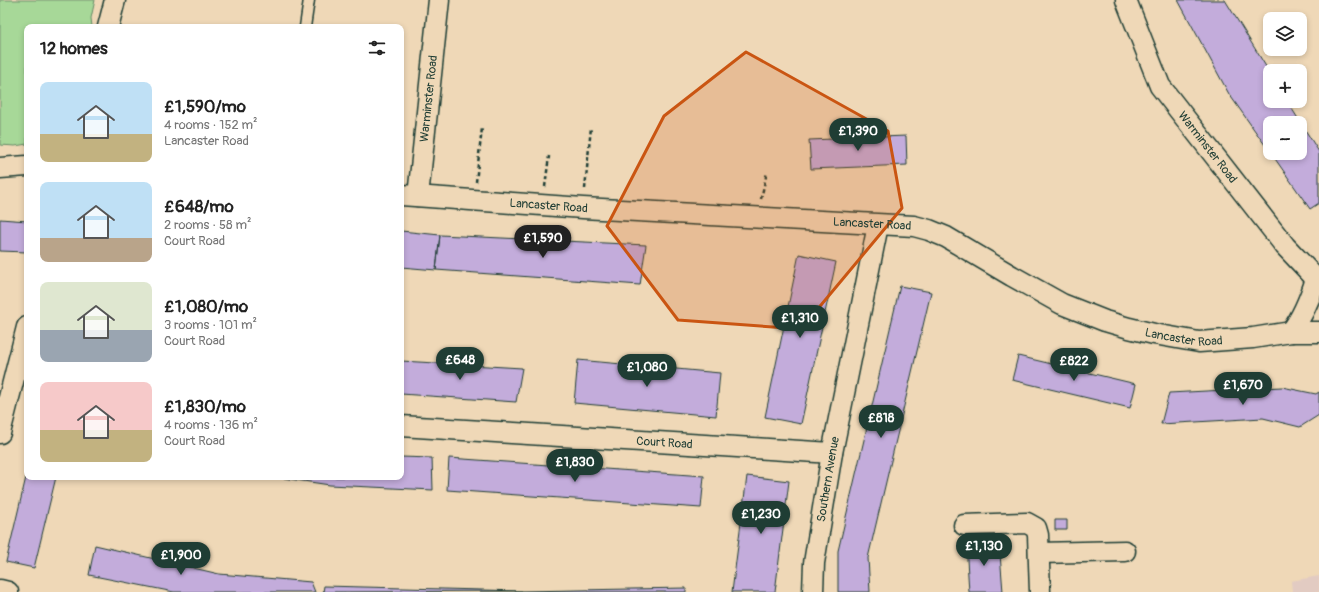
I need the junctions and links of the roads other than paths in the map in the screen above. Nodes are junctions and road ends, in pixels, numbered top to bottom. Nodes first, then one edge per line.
1 (115, 0) edge
2 (309, 0) edge
3 (439, 0) edge
4 (1126, 0) edge
5 (109, 24) edge
6 (305, 24) edge
7 (24, 166) edge
8 (0, 168) edge
9 (409, 195) edge
10 (878, 225) junction
11 (1318, 280) edge
12 (1291, 332) junction
13 (1319, 332) edge
14 (24, 351) edge
15 (21, 375) edge
16 (404, 426) edge
17 (0, 433) edge
18 (832, 453) junction
19 (964, 525) dead end
20 (1125, 551) dead end
21 (1039, 553) junction
22 (0, 590) edge
23 (8, 592) edge
24 (813, 592) edge
25 (1040, 592) edge

1 - 5 street
2 - 6 lane
3 - 9 street, Warminster Road
4 - 11 street, Warminster Road
7 - 8 street
9 - 10 street, Lancaster Road
10 - 12 street, Lancaster Road
10 - 18 street, Southern Avenue
11 - 12 street, Warminster Road
12 - 13 street, Lancaster Road
14 - 15 street
15 - 17 street
16 - 18 street, Court Road
18 - 24 street, Southern Avenue
19 - 21 street
20 - 21 street
21 - 25 street
22 - 23 street

